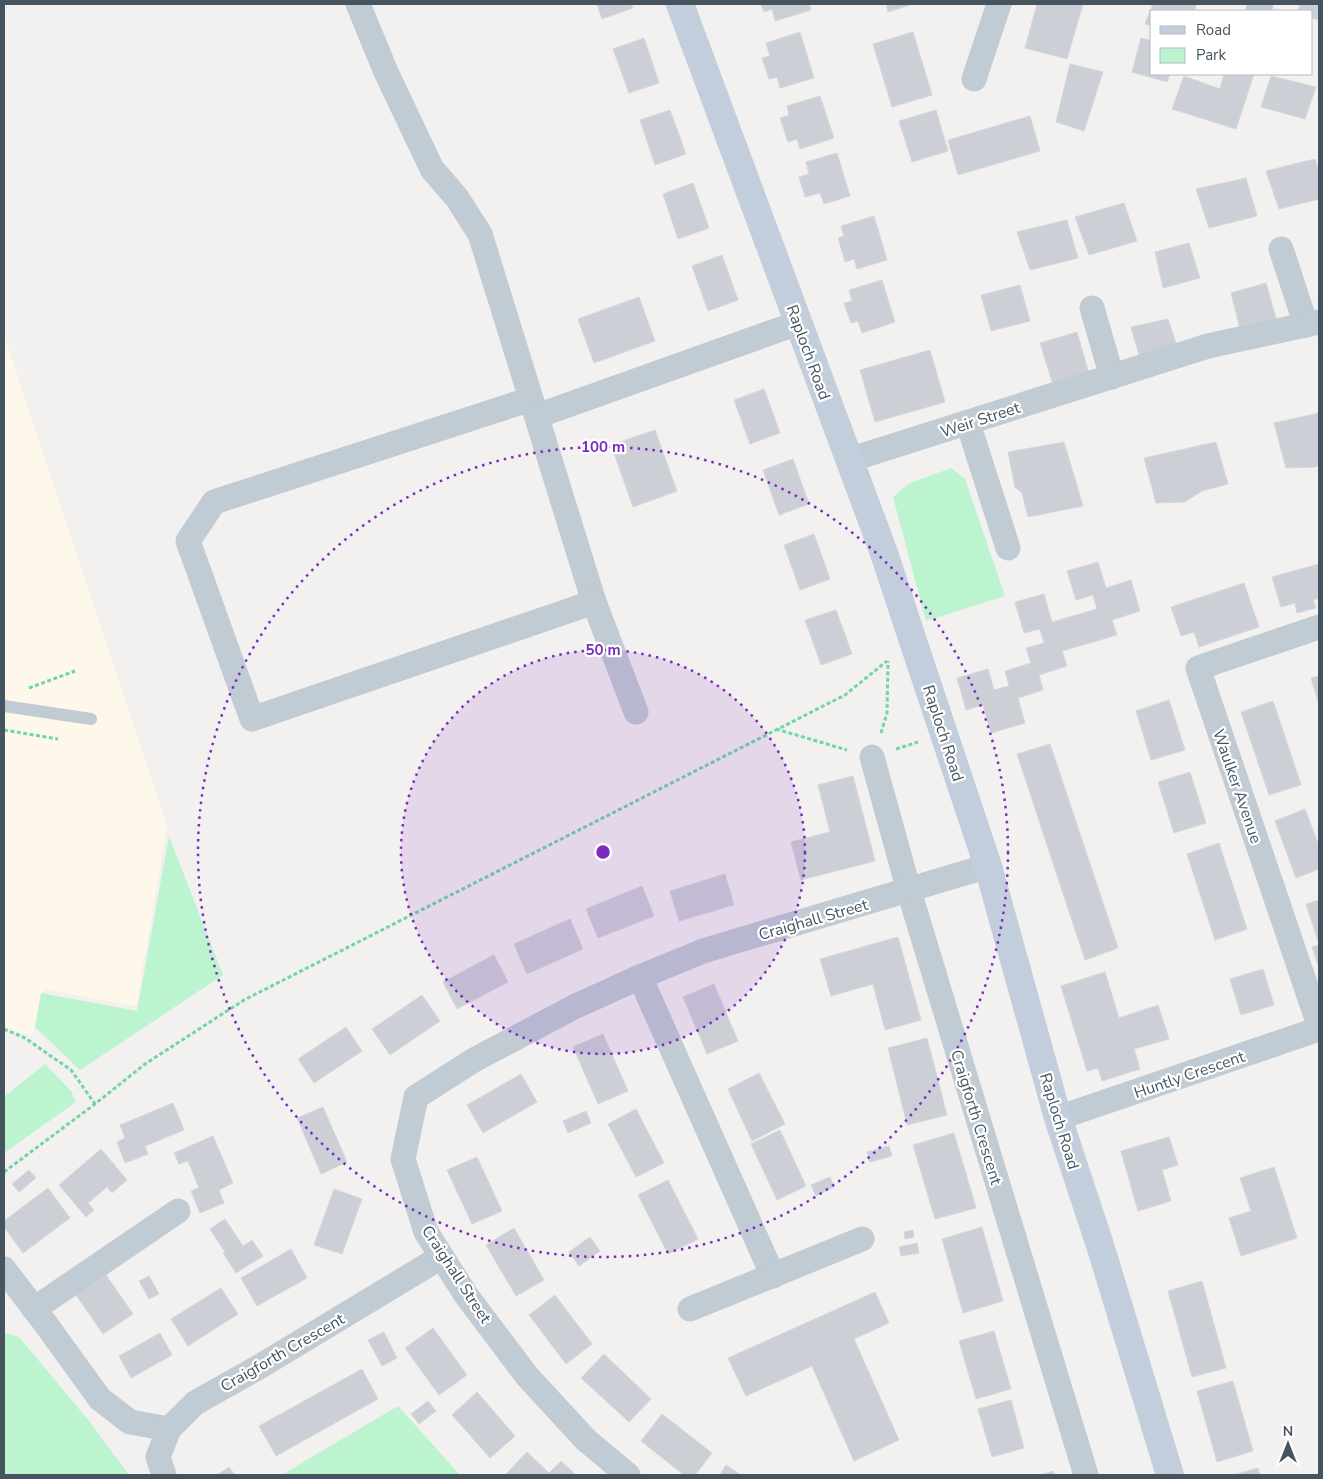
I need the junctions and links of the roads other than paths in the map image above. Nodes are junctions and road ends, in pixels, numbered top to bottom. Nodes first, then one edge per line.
1 (358, 4) edge
2 (680, 4) edge
3 (999, 4) edge
4 (974, 79) dead end
5 (1280, 249) dead end
6 (1092, 308) dead end
7 (798, 323) junction
8 (1313, 323) edge
9 (1112, 377) junction
10 (534, 407) junction
11 (968, 422) junction
12 (849, 460) junction
13 (1008, 548) dead end
14 (594, 602) junction
15 (1319, 627) edge
16 (4, 706) edge
17 (636, 712) dead end
18 (91, 719) dead end
19 (872, 757) road end
20 (988, 866) junction
21 (909, 890) junction
22 (640, 977) junction
23 (1319, 1025) edge
24 (1319, 1029) edge
25 (1058, 1118) junction
26 (178, 1211) dead end
27 (862, 1239) dead end
28 (441, 1257) junction
29 (4, 1270) edge
30 (773, 1276) junction
31 (34, 1308) junction
32 (690, 1308) dead end
33 (169, 1429) junction
34 (164, 1475) edge
35 (628, 1475) edge
36 (1086, 1475) edge
37 (1170, 1475) edge

1 - 10 street
2 - 7 street, Raploch Road
3 - 4 street
5 - 8 street, Weir Street
6 - 9 street
7 - 10 street
7 - 12 street, Raploch Road
8 - 9 street, Weir Street
9 - 11 street, Weir Street
10 - 14 street
10 - 14 street
11 - 12 street, Weir Street
11 - 13 street
12 - 20 street, Raploch Road
14 - 17 street
15 - 23 street, Waulker Avenue
16 - 18 lane
19 - 21 street, Craigforth Crescent
20 - 21 street, Craighall Street
20 - 25 street, Raploch Road
21 - 22 street, Craighall Street
21 - 36 street, Craigforth Crescent
22 - 28 street, Craighall Street
22 - 30 street
24 - 25 street, Huntly Crescent
25 - 37 street, Raploch Road
26 - 31 street
27 - 30 street
28 - 33 street, Craigforth Crescent
28 - 35 street, Craighall Street
29 - 31 street
30 - 32 street
31 - 33 street
33 - 34 street, Craigforth Crescent

